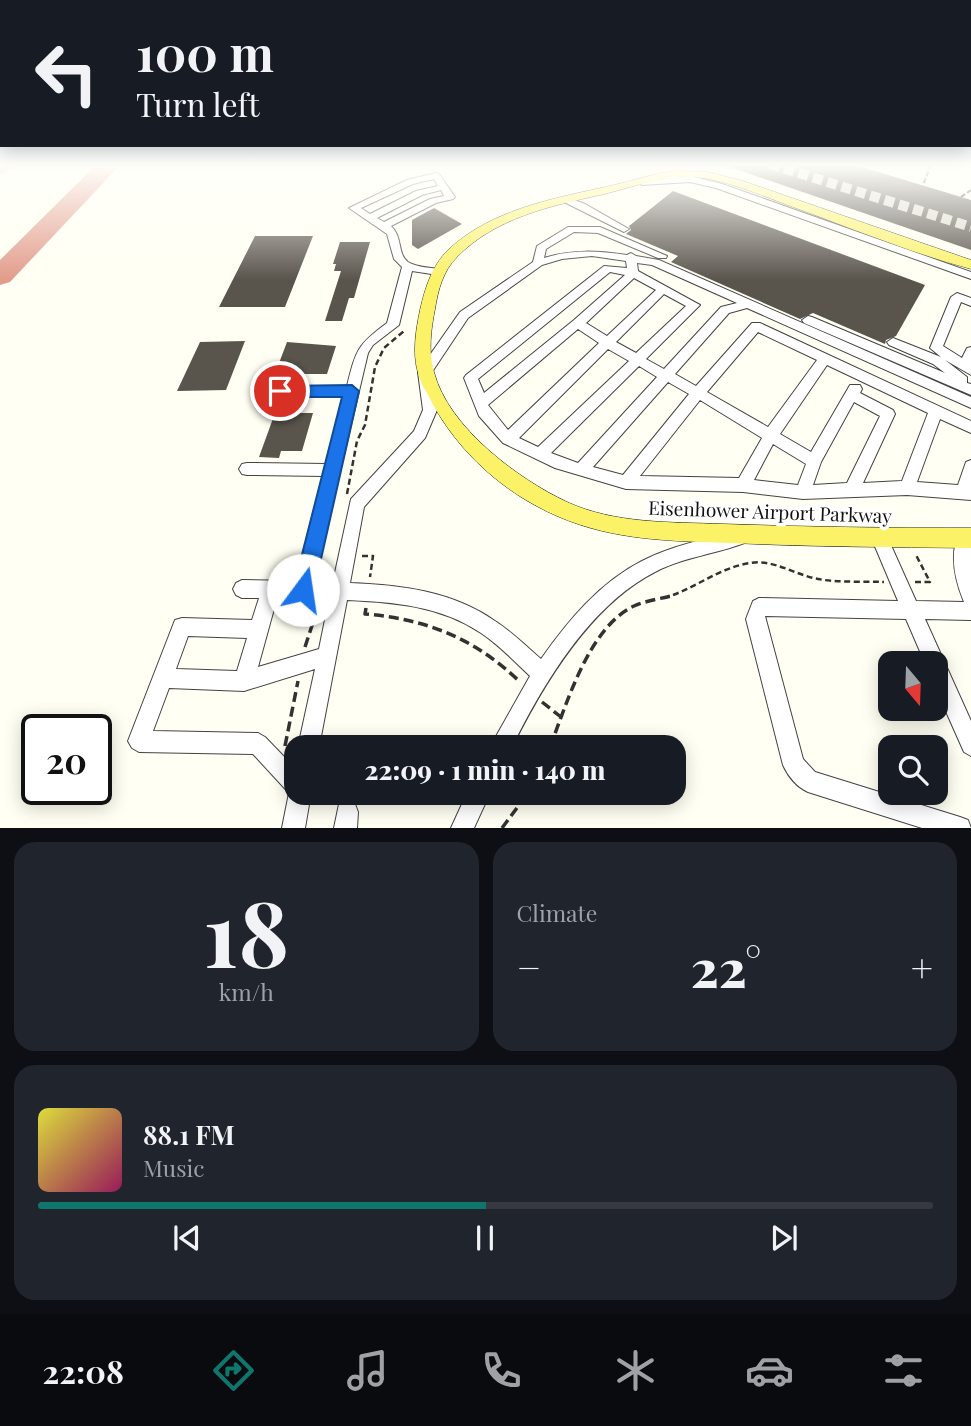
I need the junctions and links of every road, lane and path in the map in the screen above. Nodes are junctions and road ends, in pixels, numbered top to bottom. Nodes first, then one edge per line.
1 (366, 203) edge
2 (400, 203) edge
3 (430, 203) edge
4 (557, 203) edge
5 (576, 203) edge
6 (766, 203) edge
7 (787, 203) edge
8 (369, 218) junction
9 (384, 226) junction
10 (624, 229) dead end
11 (631, 256) junction
12 (673, 261) dead end
13 (538, 264) junction
14 (971, 265) edge
15 (408, 267) junction
16 (438, 272) junction
17 (633, 274) junction
18 (971, 276) edge
19 (663, 289) junction
20 (971, 302) edge
21 (750, 303) junction
22 (685, 314) junction
23 (808, 320) dead end
24 (407, 321) dead end
25 (578, 323) junction
26 (711, 326) junction
27 (893, 342) dead end
28 (609, 344) junction
29 (971, 351) edge
30 (637, 359) junction
31 (824, 359) junction
32 (968, 368) edge
33 (425, 372) junction
34 (665, 375) junction
35 (862, 376) junction
36 (971, 389) edge
37 (280, 391) dead end
38 (352, 391) junction
39 (698, 393) junction
40 (852, 395) junction
41 (971, 402) edge
42 (481, 403) junction
43 (936, 410) junction
44 (971, 427) edge
45 (771, 435) junction
46 (508, 439) junction
47 (540, 454) junction
48 (814, 461) junction
49 (971, 466) edge
50 (247, 469) dead end
51 (332, 470) junction
52 (580, 471) junction
53 (626, 482) junction
54 (743, 485) junction
55 (907, 488) junction
56 (852, 490) junction
57 (803, 492) junction
58 (967, 492) edge
59 (345, 504) dead end
60 (750, 534) junction
61 (879, 537) junction
62 (907, 537) junction
63 (968, 538) edge
64 (346, 556) junction
65 (900, 582) junction
66 (242, 589) dead end
67 (270, 589) junction
68 (303, 590) junction
69 (339, 592) junction
70 (368, 593) junction
71 (971, 597) edge
72 (913, 609) junction
73 (971, 611) edge
74 (259, 629) junction
75 (326, 656) junction
76 (544, 675) junction
77 (163, 678) junction
78 (244, 681) junction
79 (532, 694) junction
80 (963, 703) edge
81 (561, 717) junction
82 (311, 735) edge
83 (508, 735) edge
84 (554, 735) edge
85 (971, 745) edge
86 (284, 772) edge
87 (298, 805) edge
88 (473, 805) edge
89 (519, 805) edge
90 (293, 828) edge
91 (462, 828) edge
92 (502, 828) edge
93 (960, 828) edge

1 - 8 street
2 - 8 street
3 - 9 street
4 - 16 main road, Eisenhower Airport Parkway
5 - 10 street
6 - 18 street
7 - 14 main road, Eisenhower Airport Parkway
8 - 9 street
9 - 15 street
11 - 13 street
11 - 17 street
11 - 21 street
12 - 13 street
13 - 33 street
15 - 16 street
15 - 38 street
16 - 33 main road, Eisenhower Airport Parkway
17 - 19 street
17 - 25 street
17 - 42 street
19 - 22 street
19 - 28 street
20 - 32 street
21 - 26 street
21 - 41 street
22 - 26 street
22 - 30 street
23 - 36 street
24 - 59 path
25 - 28 street
25 - 42 street
26 - 34 street
27 - 36 street
28 - 30 street
28 - 46 street
29 - 32 street
30 - 34 street
30 - 47 street
31 - 35 street
31 - 39 street
31 - 45 street
33 - 60 main road, Eisenhower Airport Parkway
33 - 64 street
34 - 39 street
34 - 52 street
35 - 40 street
35 - 43 street
37 - 38 street
38 - 51 street
39 - 45 street
39 - 53 street
40 - 48 street
40 - 56 street
42 - 46 street
43 - 44 street
43 - 55 street
45 - 48 street
45 - 54 street
46 - 47 street
47 - 52 street
48 - 57 street
49 - 58 street
50 - 51 street
51 - 68 street
52 - 53 street
53 - 54 street
54 - 57 street
55 - 56 street
55 - 58 street
56 - 57 street
60 - 61 main road, Eisenhower Airport Parkway
60 - 76 street
61 - 62 main road, Eisenhower Airport Parkway
61 - 65 street
62 - 63 main road, Eisenhower Airport Parkway
62 - 65 path
63 - 71 street
64 - 69 street
64 - 70 path
65 - 72 street
65 - 81 path
66 - 67 street
67 - 68 street
67 - 74 street
68 - 69 street
69 - 70 street
69 - 75 street
70 - 76 street
70 - 79 path
72 - 73 street
72 - 80 street
72 - 93 street
74 - 77 street
74 - 78 street
75 - 78 street
75 - 82 street
76 - 79 street
77 - 78 street
77 - 86 street
79 - 81 path
79 - 83 street
80 - 85 street
81 - 84 path
87 - 90 street
88 - 91 street
89 - 92 path

